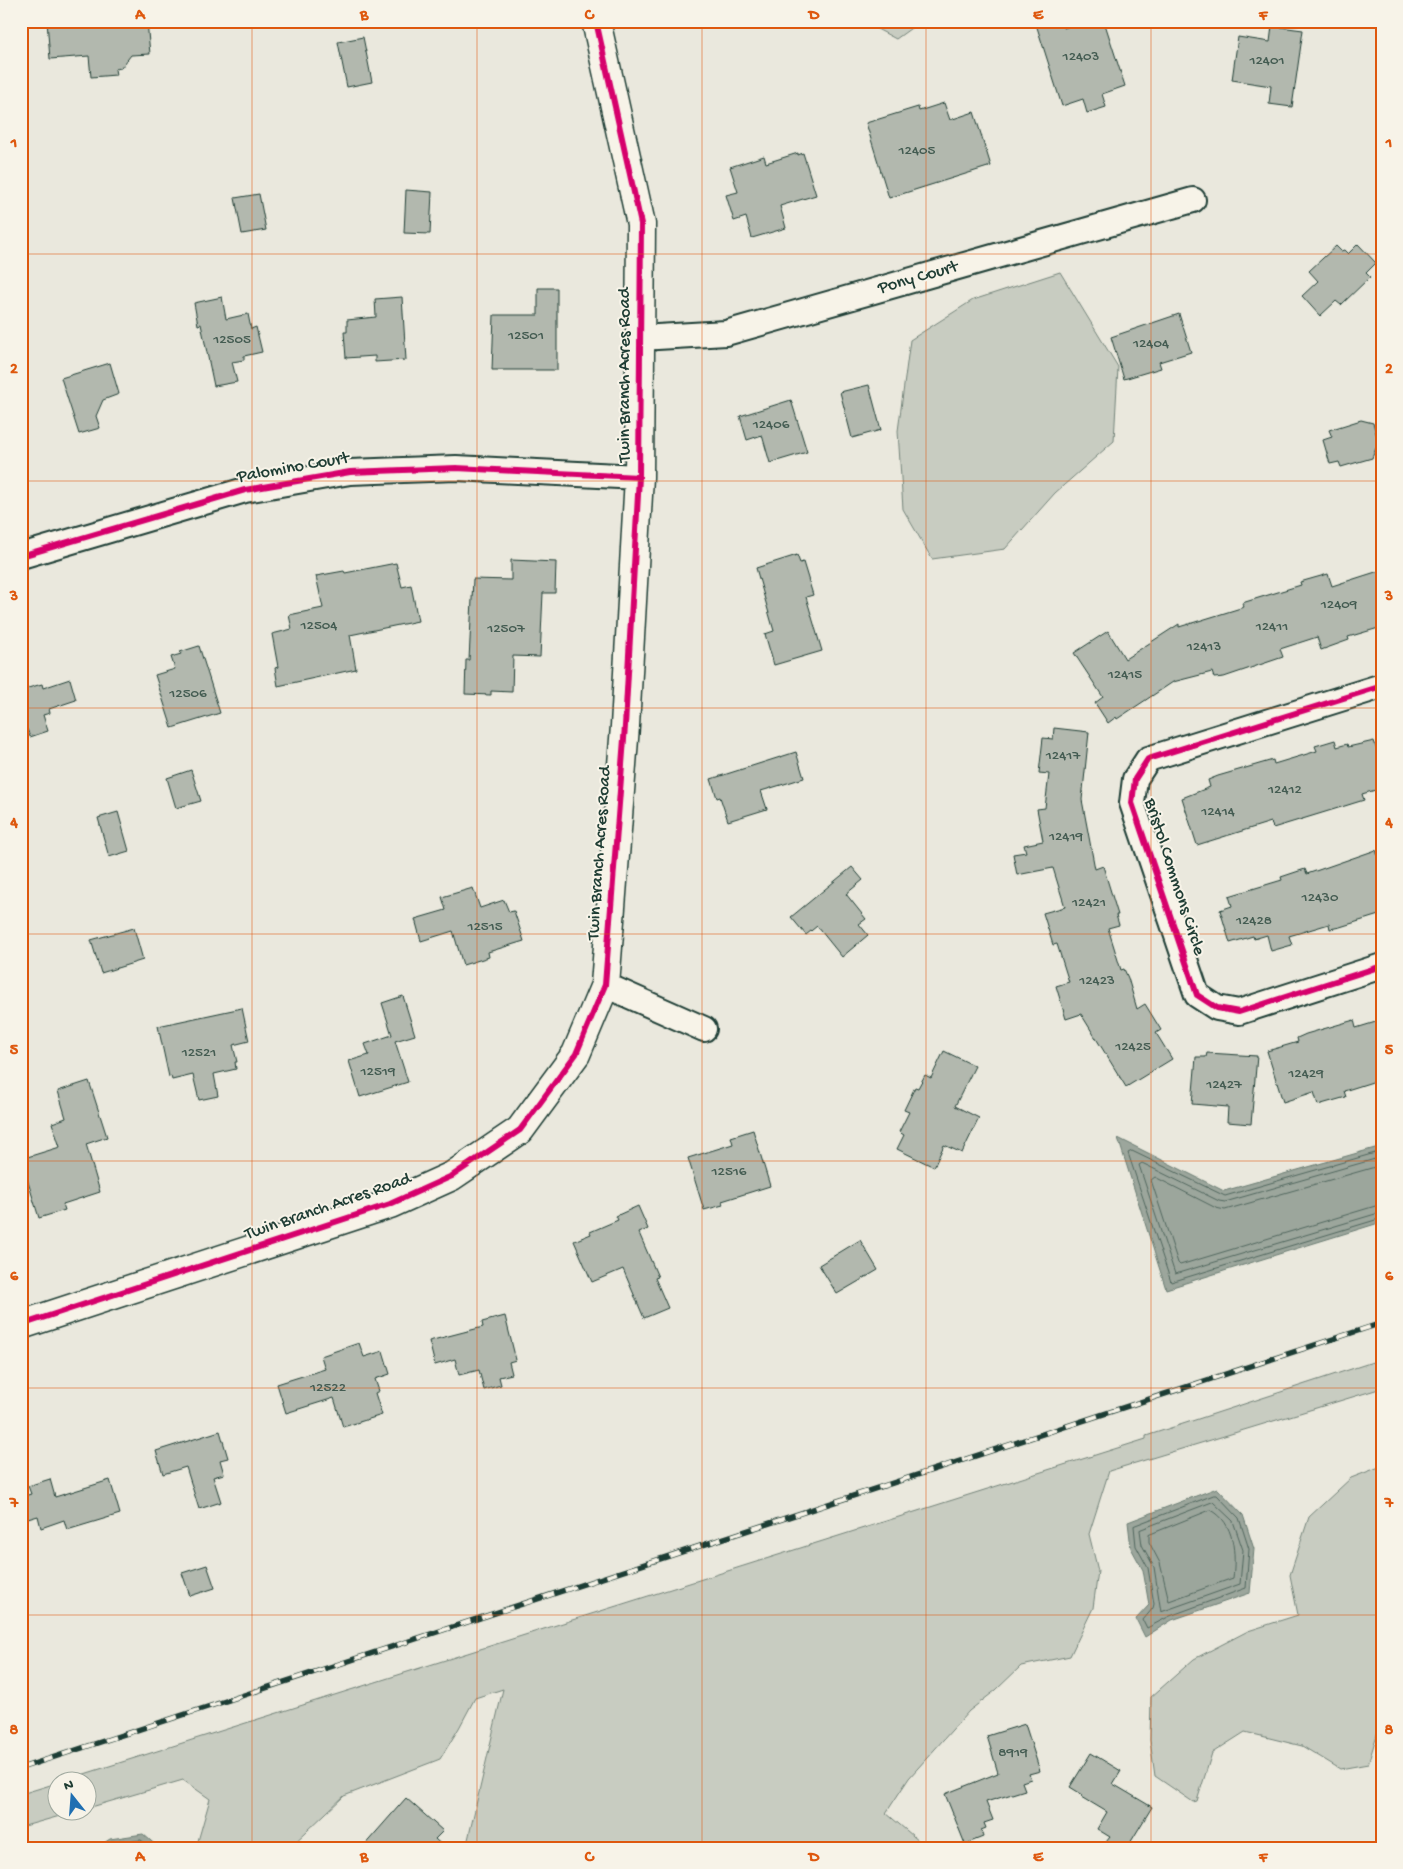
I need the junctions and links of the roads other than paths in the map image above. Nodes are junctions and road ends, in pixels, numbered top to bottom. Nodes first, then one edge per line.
1 (596, 21) edge
2 (1193, 200) dead end
3 (640, 338) junction
4 (639, 477) junction
5 (21, 556) edge
6 (1382, 686) edge
7 (1382, 966) edge
8 (605, 985) junction
9 (704, 1029) dead end
10 (21, 1325) edge

1 - 3 street, Twin Branch Acres Road
2 - 3 street, Pony Court
3 - 4 street, Twin Branch Acres Road
4 - 5 street, Palomino Court
4 - 8 street, Twin Branch Acres Road
6 - 7 street, Bristol Commons Circle
8 - 9 street
8 - 10 street, Twin Branch Acres Road

